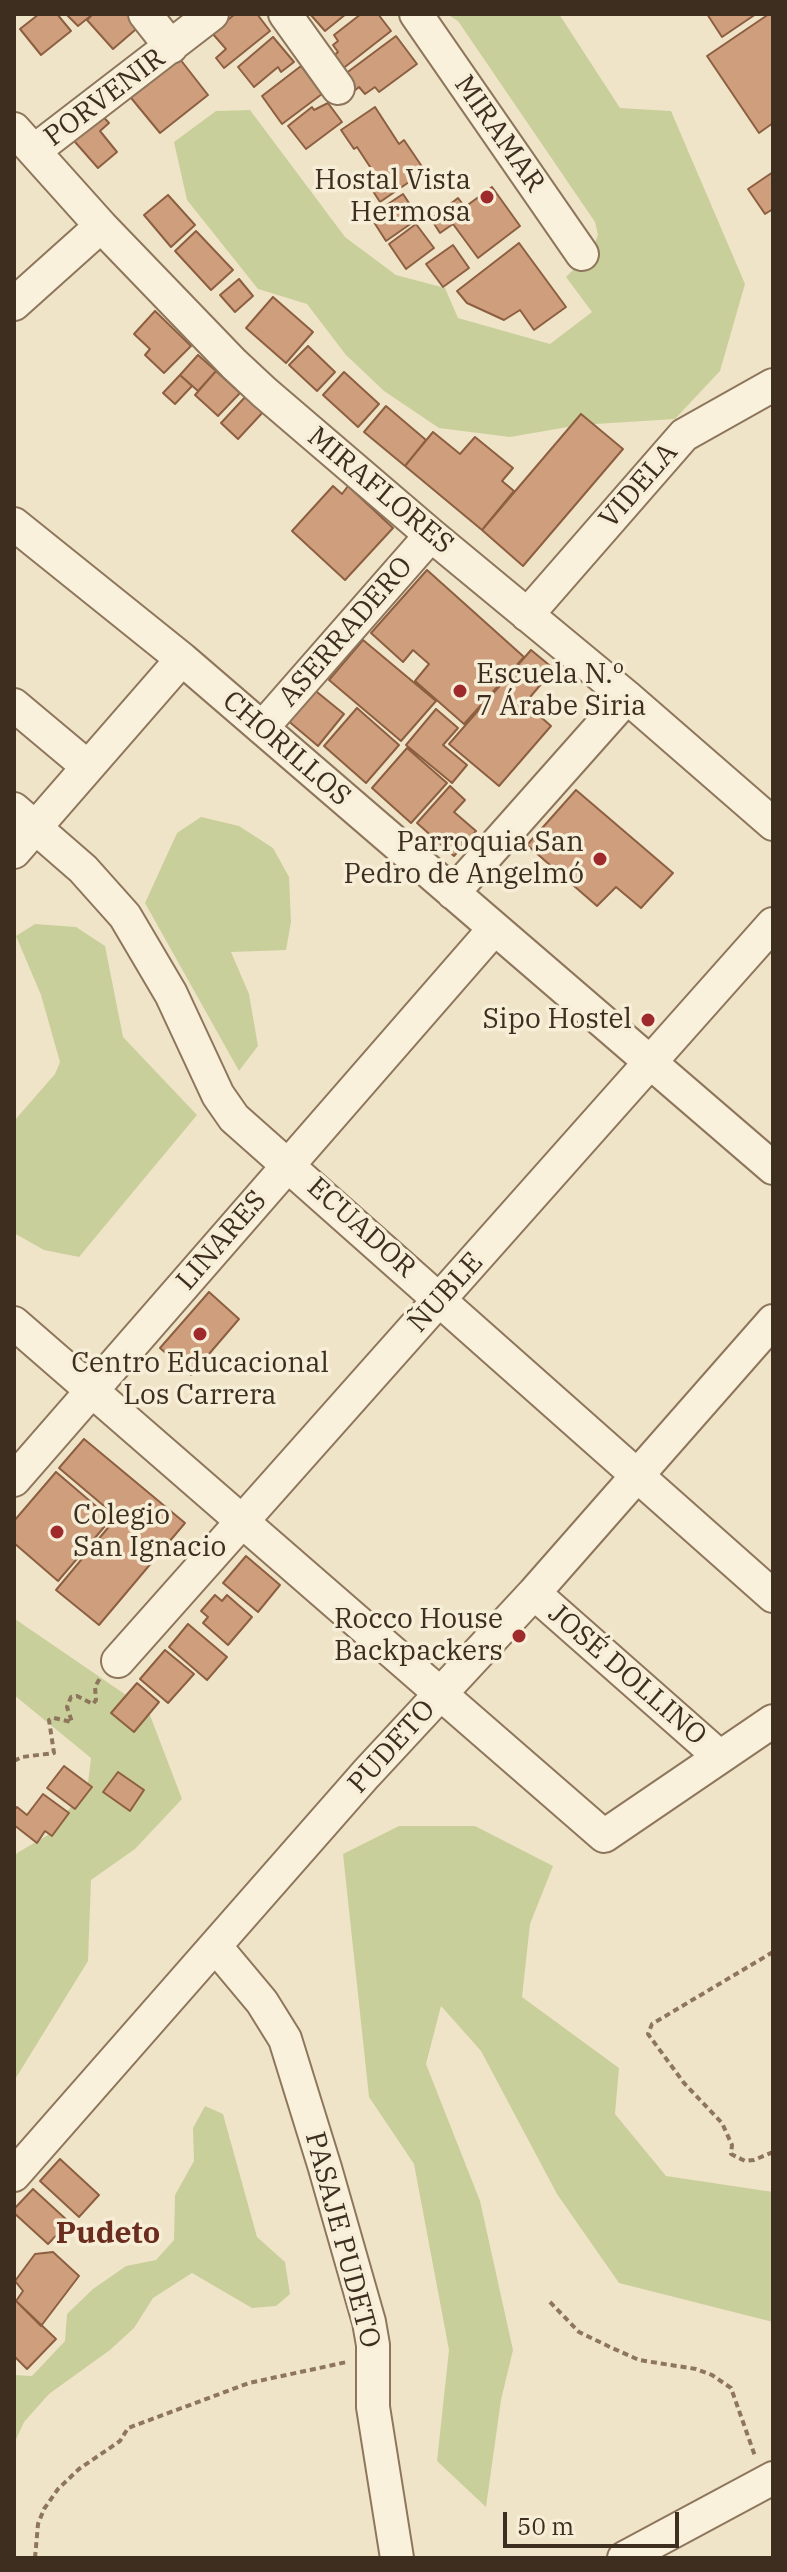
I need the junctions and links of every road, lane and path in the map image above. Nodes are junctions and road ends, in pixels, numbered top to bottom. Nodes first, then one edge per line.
1 (145, 14) edge
2 (212, 14) edge
3 (285, 14) edge
4 (416, 14) edge
5 (171, 47) junction
6 (338, 88) dead end
7 (20, 138) edge
8 (101, 226) junction
9 (582, 254) dead end
10 (14, 304) edge
11 (773, 385) edge
12 (14, 524) edge
13 (431, 535) junction
14 (527, 615) junction
15 (182, 659) junction
16 (627, 697) junction
17 (14, 705) edge
18 (262, 728) junction
19 (88, 767) junction
20 (25, 818) edge
21 (773, 824) edge
22 (14, 852) edge
23 (453, 893) junction
24 (773, 924) edge
25 (494, 929) junction
26 (650, 1062) junction
27 (289, 1164) junction
28 (773, 1168) edge
29 (440, 1299) junction
30 (14, 1323) edge
31 (770, 1334) edge
32 (93, 1390) junction
33 (637, 1475) junction
34 (14, 1480) edge
35 (244, 1521) junction
36 (534, 1593) junction
37 (773, 1596) edge
38 (118, 1661) joint
39 (440, 1693) junction
40 (773, 1721) edge
41 (720, 1757) junction
42 (14, 1761) edge
43 (216, 1947) junction
44 (773, 1952) edge
45 (773, 2152) edge
46 (14, 2175) edge
47 (550, 2302) dead end
48 (344, 2363) dead end
49 (769, 2480) edge
50 (35, 2558) edge
51 (397, 2558) edge
52 (624, 2558) edge

1 - 5 street
2 - 5 street, PORVENIR
3 - 6 street
4 - 9 street, MIRAMAR
5 - 7 street, PORVENIR
7 - 8 street, MIRAFLORES
8 - 10 street
8 - 13 street, MIRAFLORES
11 - 14 street, VIDELA
12 - 15 street, CHORILLOS
13 - 14 street, MIRAFLORES
13 - 18 street, ASERRADERO
14 - 16 street, MIRAFLORES
15 - 18 street, CHORILLOS
15 - 19 street
16 - 21 street, MIRAFLORES
16 - 23 street
17 - 19 street
18 - 23 street, CHORILLOS
19 - 20 street
20 - 22 street
20 - 27 street, ECUADOR
23 - 25 street, CHORILLOS
24 - 26 street, ÑUBLE
25 - 26 street, CHORILLOS
25 - 27 street, LINARES
26 - 28 street, CHORILLOS
26 - 29 street, ÑUBLE
27 - 29 street, ECUADOR
27 - 32 street, LINARES
29 - 33 street, ECUADOR
29 - 35 street, ÑUBLE
30 - 32 street
31 - 33 street, PUDETO
32 - 34 street, LINARES
32 - 35 street
33 - 36 street, PUDETO
33 - 37 street, ECUADOR
35 - 38 street, ÑUBLE
35 - 39 street
36 - 39 street, PUDETO
36 - 41 street, JOSÉ DOLLINO
38 - 42 path
39 - 41 street
39 - 43 street, PUDETO
40 - 41 street
43 - 46 street, PUDETO
43 - 51 street, PASAJE PUDETO
44 - 45 path
47 - 49 path
48 - 50 path
49 - 52 street

